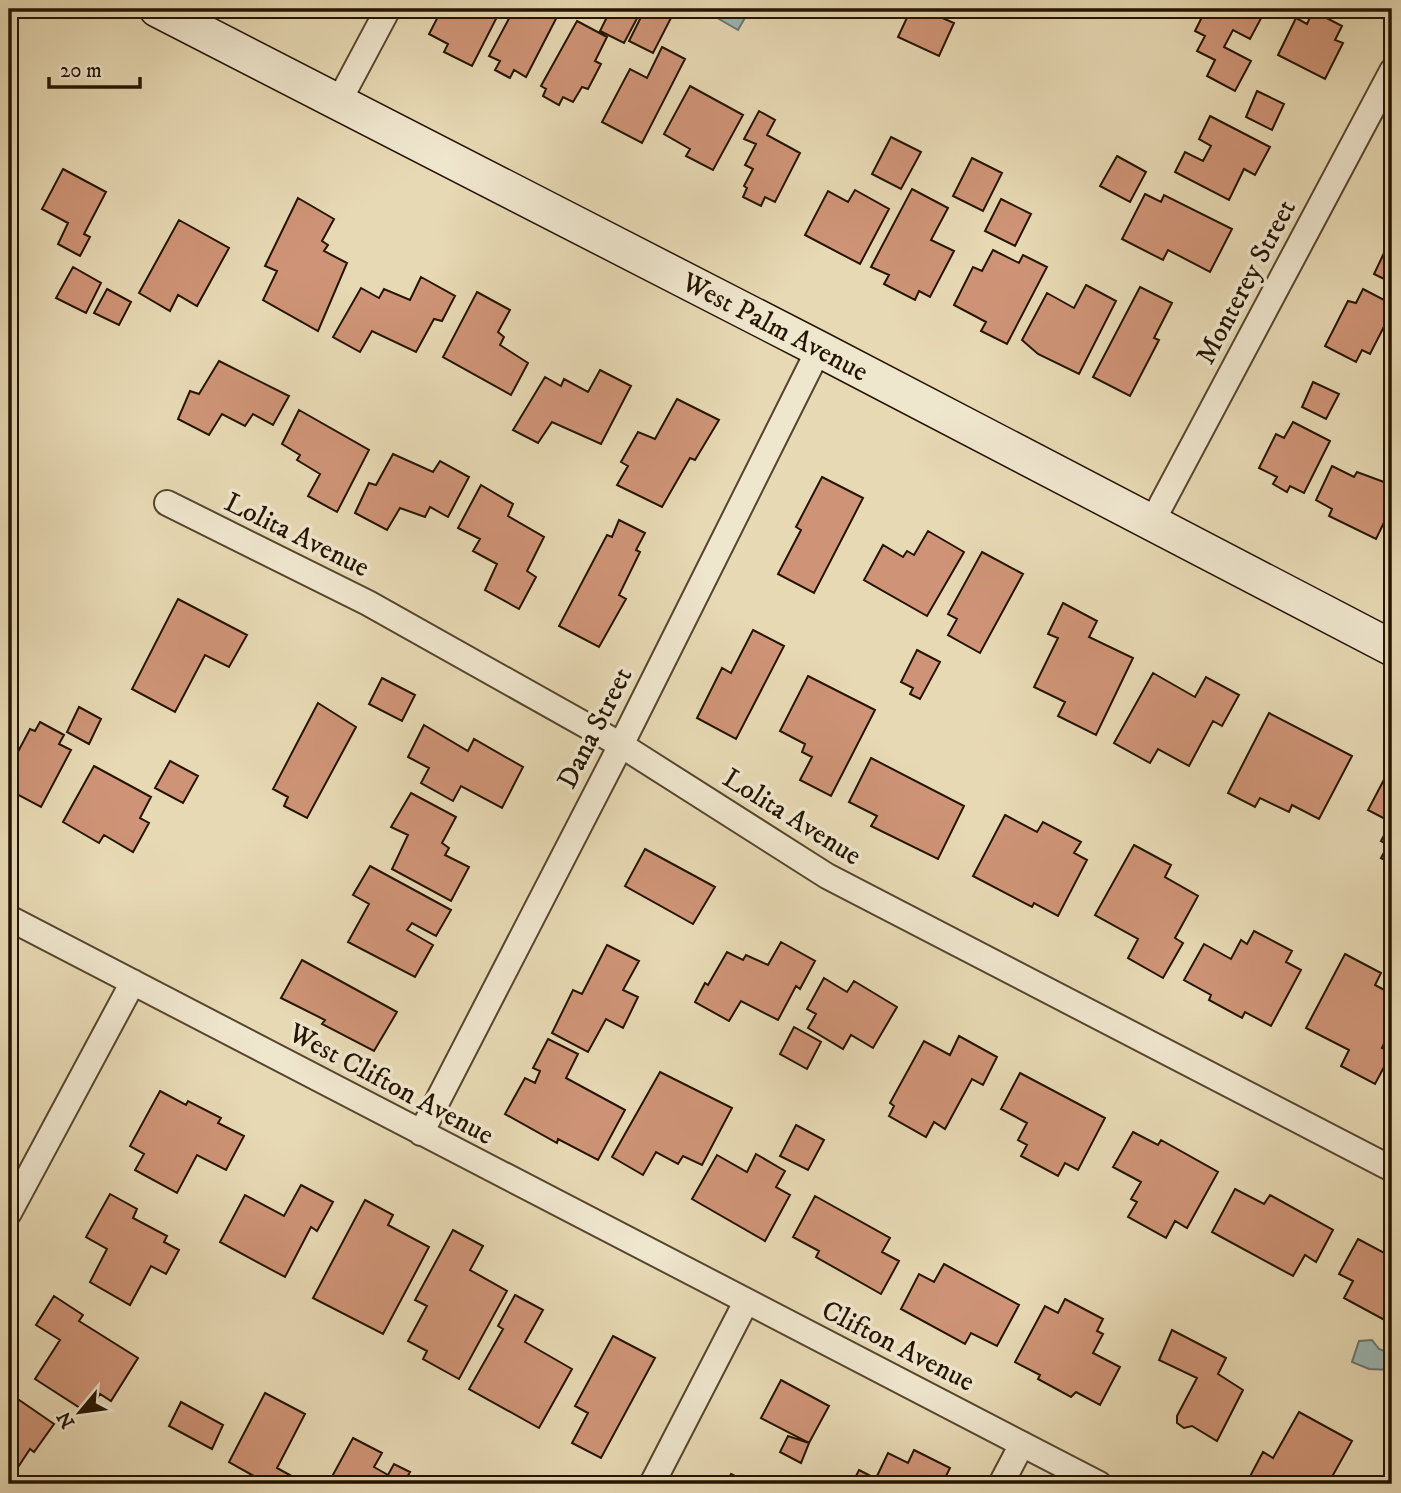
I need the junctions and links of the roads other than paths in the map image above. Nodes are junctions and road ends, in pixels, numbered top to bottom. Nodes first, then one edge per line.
1 (157, 9) edge
2 (388, 9) edge
3 (1392, 71) edge
4 (339, 101) junction
5 (819, 349) junction
6 (167, 503) dead end
7 (1152, 522) junction
8 (1392, 648) edge
9 (621, 745) junction
10 (9, 918) edge
11 (133, 982) junction
12 (421, 1133) junction
13 (1392, 1169) edge
14 (9, 1213) edge
15 (746, 1302) junction
16 (1022, 1444) junction
17 (652, 1484) edge
18 (1001, 1484) edge
19 (1099, 1484) edge

1 - 4 street, West Palm Avenue
2 - 4 street
3 - 7 street, Monterey Street
4 - 5 street, West Palm Avenue
5 - 7 street, West Palm Avenue
5 - 9 street, Dana Street
6 - 9 street, Lolita Avenue
7 - 8 street, West Palm Avenue
9 - 12 street, Dana Street
9 - 13 street, Lolita Avenue
10 - 11 street, West Clifton Avenue
11 - 12 street, West Clifton Avenue
11 - 14 street
12 - 15 street, West Clifton Avenue
15 - 16 street, Clifton Avenue
15 - 17 street
16 - 18 street
16 - 19 street

